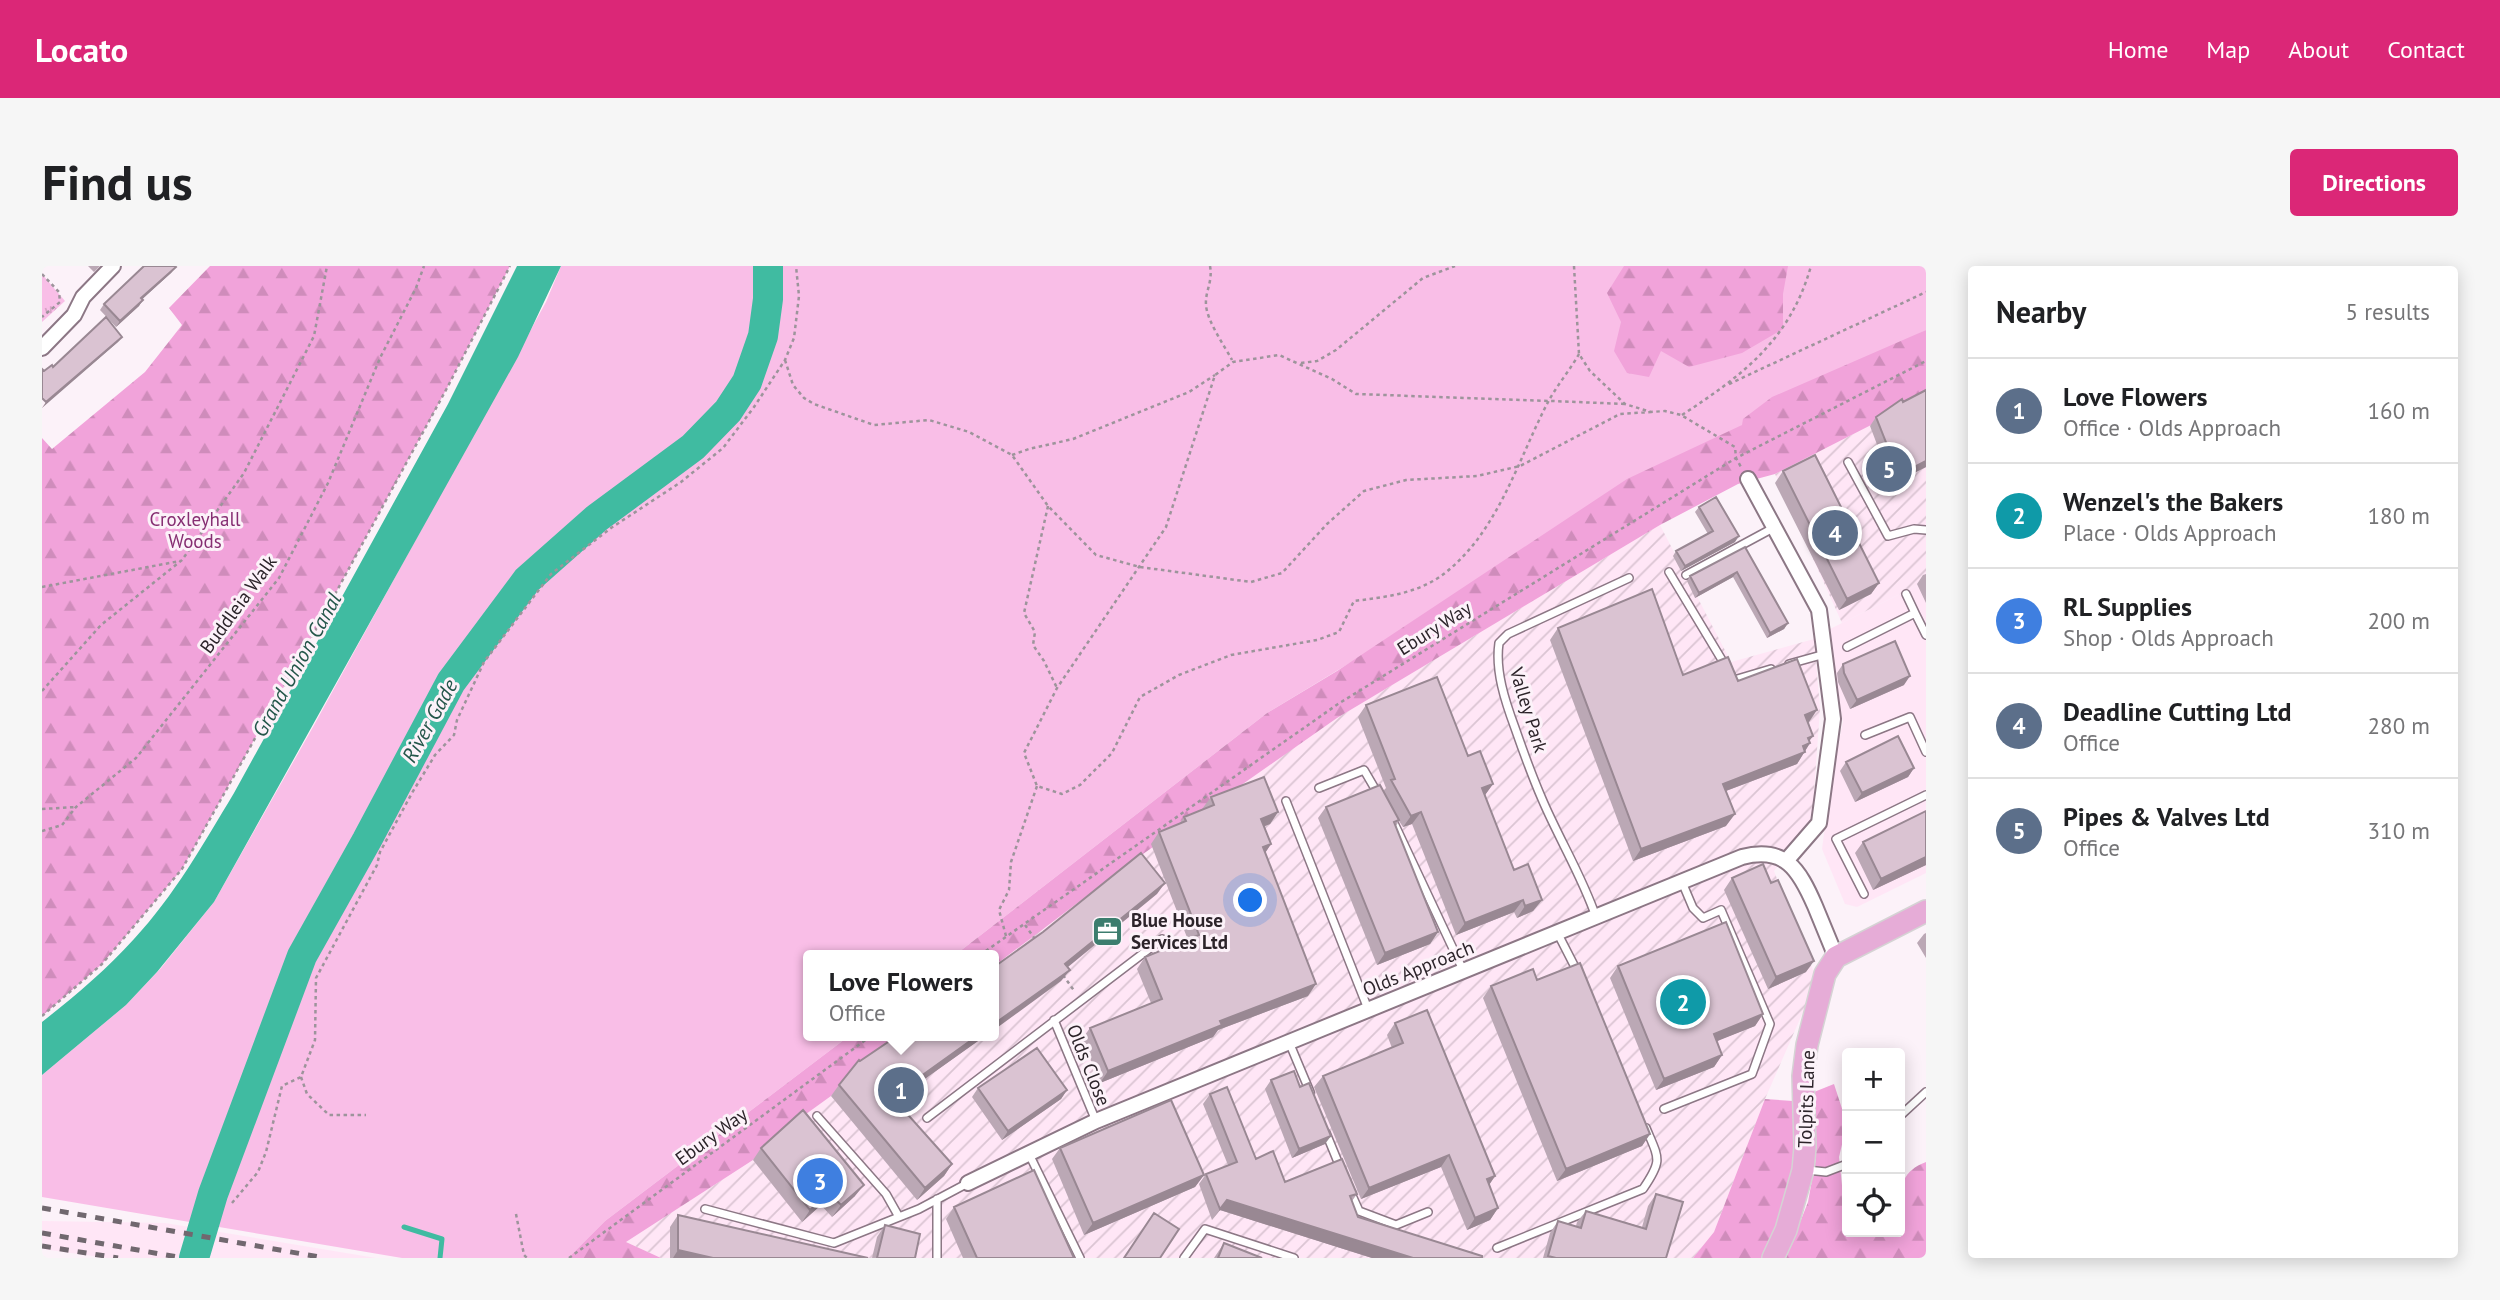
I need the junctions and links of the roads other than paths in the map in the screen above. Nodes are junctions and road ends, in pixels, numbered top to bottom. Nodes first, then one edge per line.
1 (113, 266) edge
2 (42, 348) edge
3 (1848, 462) dead end
4 (1748, 479) dead end
5 (1775, 526) junction
6 (1926, 530) edge
7 (1668, 572) dead end
8 (1686, 575) edge
9 (1629, 578) dead end
10 (1906, 594) dead end
11 (1915, 613) junction
12 (1926, 635) edge
13 (1847, 647) dead end
14 (1826, 654) junction
15 (1787, 665) edge
16 (1773, 669) edge
17 (1865, 735) dead end
18 (1926, 752) edge
19 (1319, 788) dead end
20 (1926, 795) edge
21 (1286, 802) dead end
22 (1382, 802) edge
23 (1388, 813) edge
24 (1786, 861) junction
25 (1682, 882) junction
26 (1864, 894) dead end
27 (1926, 911) edge
28 (1597, 918) junction
29 (1558, 934) junction
30 (1162, 939) dead end
31 (1836, 957) junction
32 (1464, 971) junction
33 (1581, 979) edge
34 (1368, 1009) junction
35 (1054, 1020) junction
36 (1289, 1041) junction
37 (1926, 1092) edge
38 (1314, 1102) edge
39 (1664, 1109) dead end
40 (1905, 1111) edge
41 (817, 1116) dead end
42 (1641, 1117) edge
43 (927, 1118) dead end
44 (1096, 1121) junction
45 (1324, 1126) edge
46 (1030, 1154) junction
47 (1842, 1166) edge
48 (1802, 1170) junction
49 (1344, 1175) edge
50 (968, 1183) joint
51 (1349, 1187) edge
52 (936, 1199) junction
53 (705, 1209) dead end
54 (1428, 1212) dead end
55 (899, 1217) junction
56 (1497, 1248) dead end
57 (937, 1258) edge
58 (1080, 1258) edge
59 (1184, 1258) edge
60 (1294, 1258) edge
61 (1773, 1258) edge

1 - 2 street
3 - 6 lane
4 - 5 street
5 - 8 lane
5 - 14 street
7 - 16 lane
9 - 28 lane, Valley Park
10 - 11 lane
11 - 12 lane
11 - 13 lane
14 - 15 lane
14 - 24 street
17 - 18 lane
19 - 22 lane
20 - 26 lane
21 - 34 lane
23 - 32 lane
24 - 25 street, Olds Approach
24 - 31 street
25 - 28 street, Olds Approach
25 - 39 lane
27 - 31 main road
28 - 29 street, Olds Approach
29 - 32 street, Olds Approach
29 - 33 lane
30 - 35 lane, Olds Close
31 - 48 main road, Tolpits Lane
32 - 34 street, Olds Approach
34 - 36 street, Olds Approach
35 - 43 lane, Olds Close
35 - 44 lane, Olds Close
36 - 38 lane
36 - 44 street, Olds Approach
37 - 40 lane
41 - 55 lane
42 - 56 lane
44 - 46 street, Olds Approach
45 - 49 lane
46 - 50 street, Olds Approach
46 - 58 lane
47 - 48 lane
48 - 61 main road, Tolpits Lane
50 - 52 lane
51 - 54 lane
52 - 55 lane
52 - 57 lane
53 - 55 lane
59 - 60 lane

